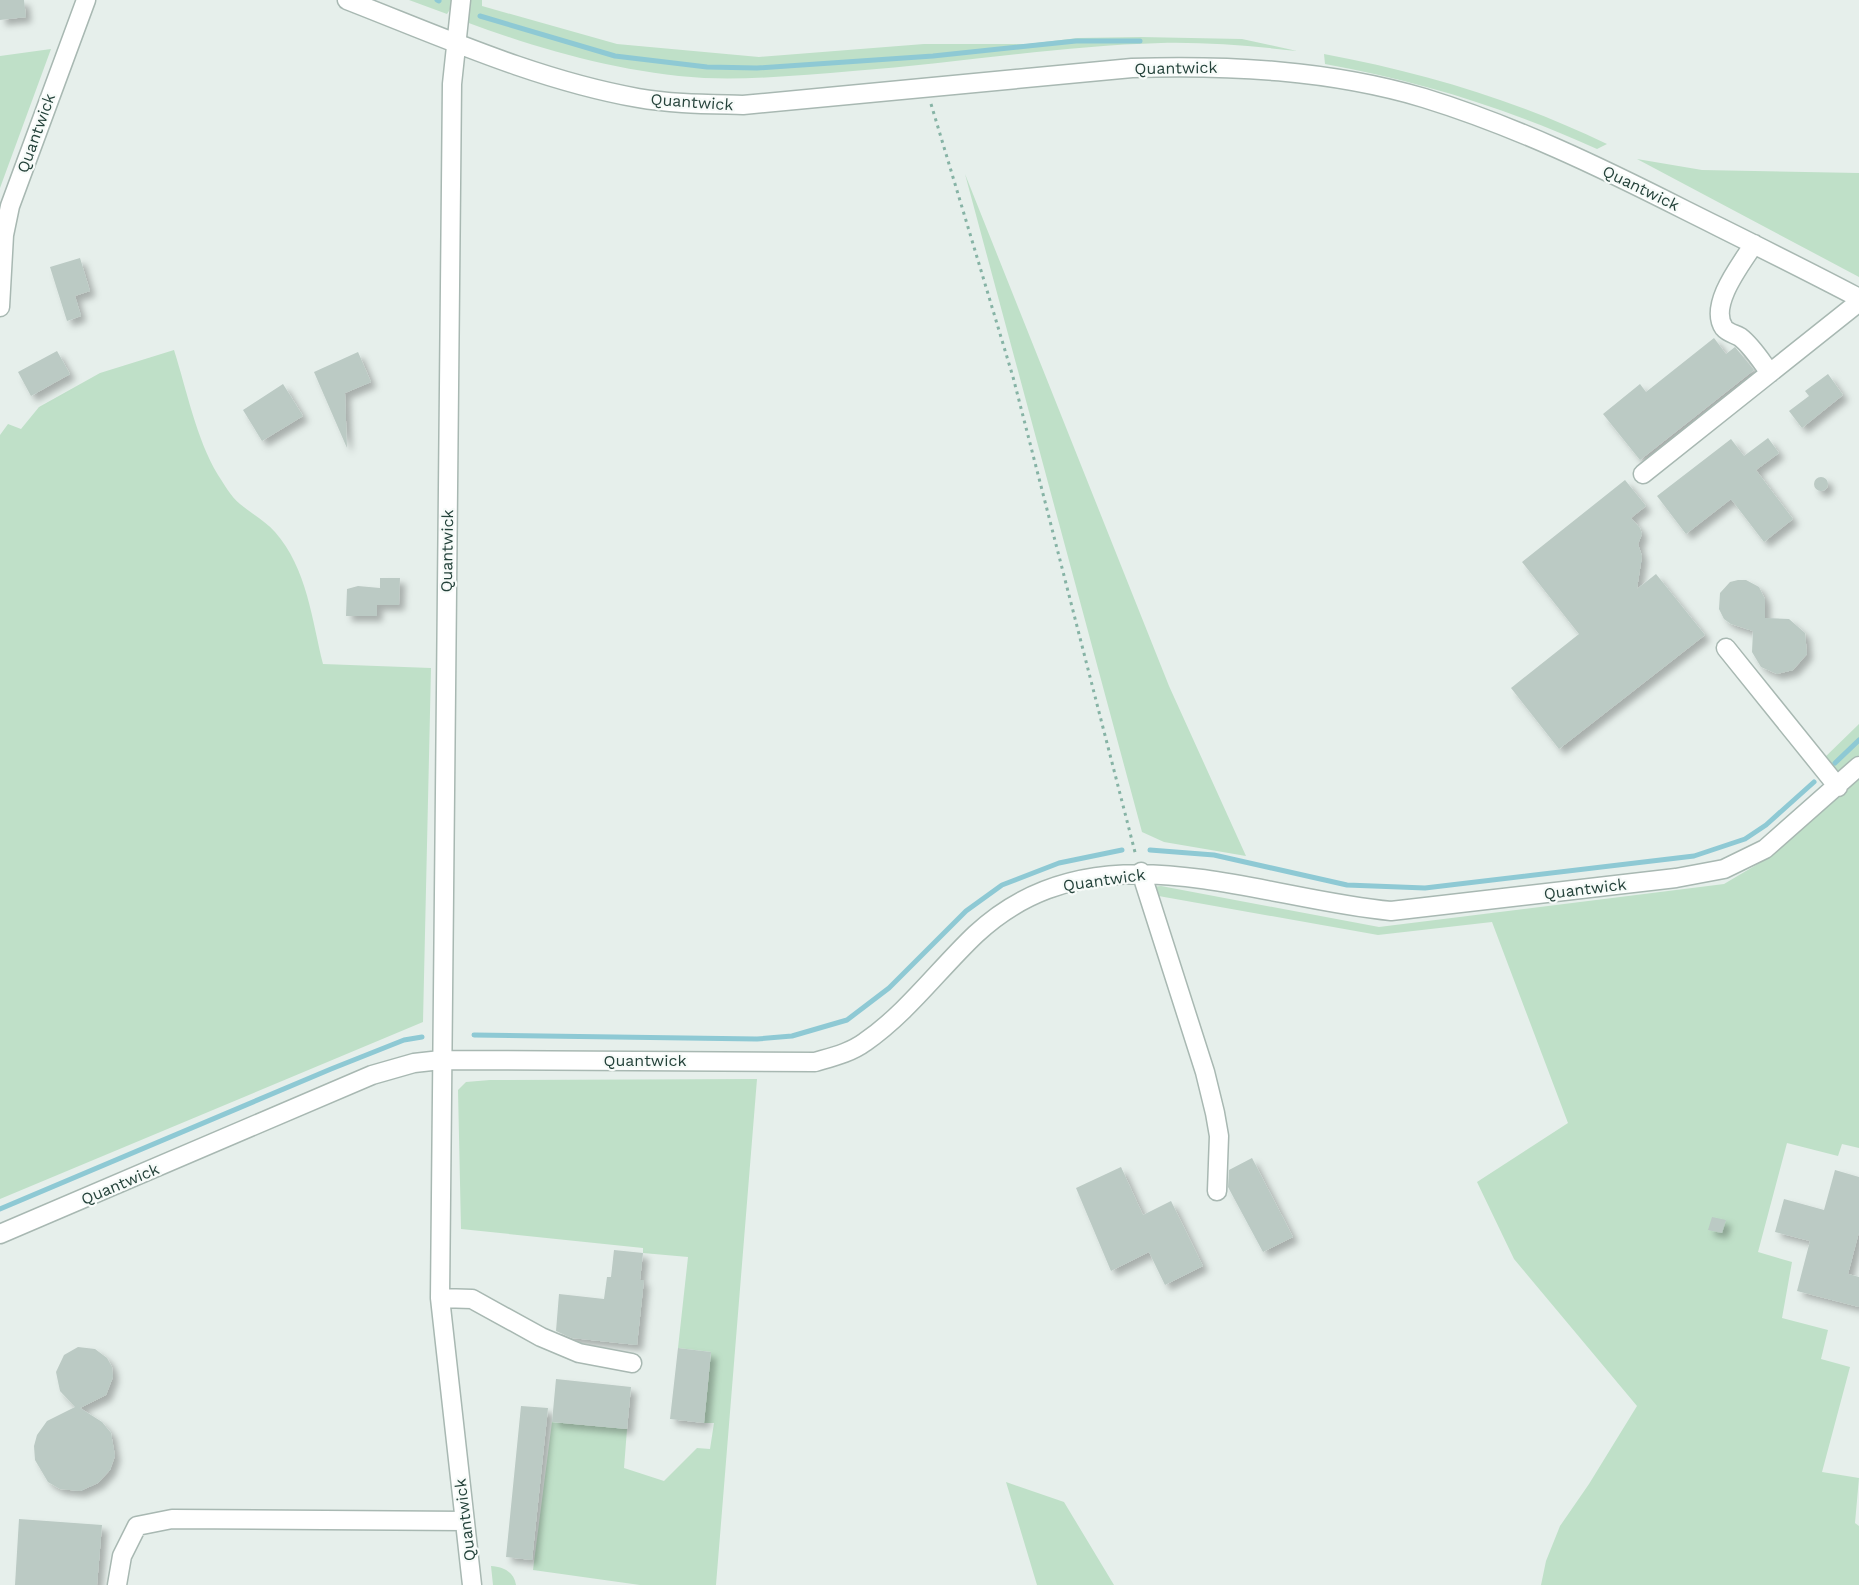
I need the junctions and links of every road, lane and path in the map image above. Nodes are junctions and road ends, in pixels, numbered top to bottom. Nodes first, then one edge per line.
1 (86, 0) edge
2 (347, 0) edge
3 (461, 0) edge
4 (457, 43) junction
5 (926, 88) junction
6 (1754, 244) junction
7 (1859, 300) edge
8 (0, 307) edge
9 (1770, 373) junction
10 (1643, 474) dead end
11 (1726, 648) dead end
12 (1859, 766) edge
13 (1838, 787) junction
14 (1140, 872) junction
15 (441, 1060) junction
16 (1217, 1191) dead end
17 (0, 1234) edge
18 (440, 1298) junction
19 (632, 1363) dead end
20 (465, 1521) junction
21 (117, 1585) edge
22 (472, 1585) edge

1 - 8 street, Quantwick
2 - 4 street, Quantwick
3 - 4 street, Quantwick
4 - 5 street, Quantwick
4 - 15 street, Quantwick
5 - 6 street, Quantwick
5 - 14 path
6 - 7 street, Quantwick
6 - 9 street
7 - 9 street
9 - 10 street
11 - 13 street
12 - 13 street, Quantwick
13 - 14 street, Quantwick
14 - 15 street, Quantwick
14 - 16 street
15 - 17 street, Quantwick
15 - 18 street, Quantwick
18 - 19 street
18 - 20 street, Quantwick
20 - 21 street
20 - 22 street, Quantwick

